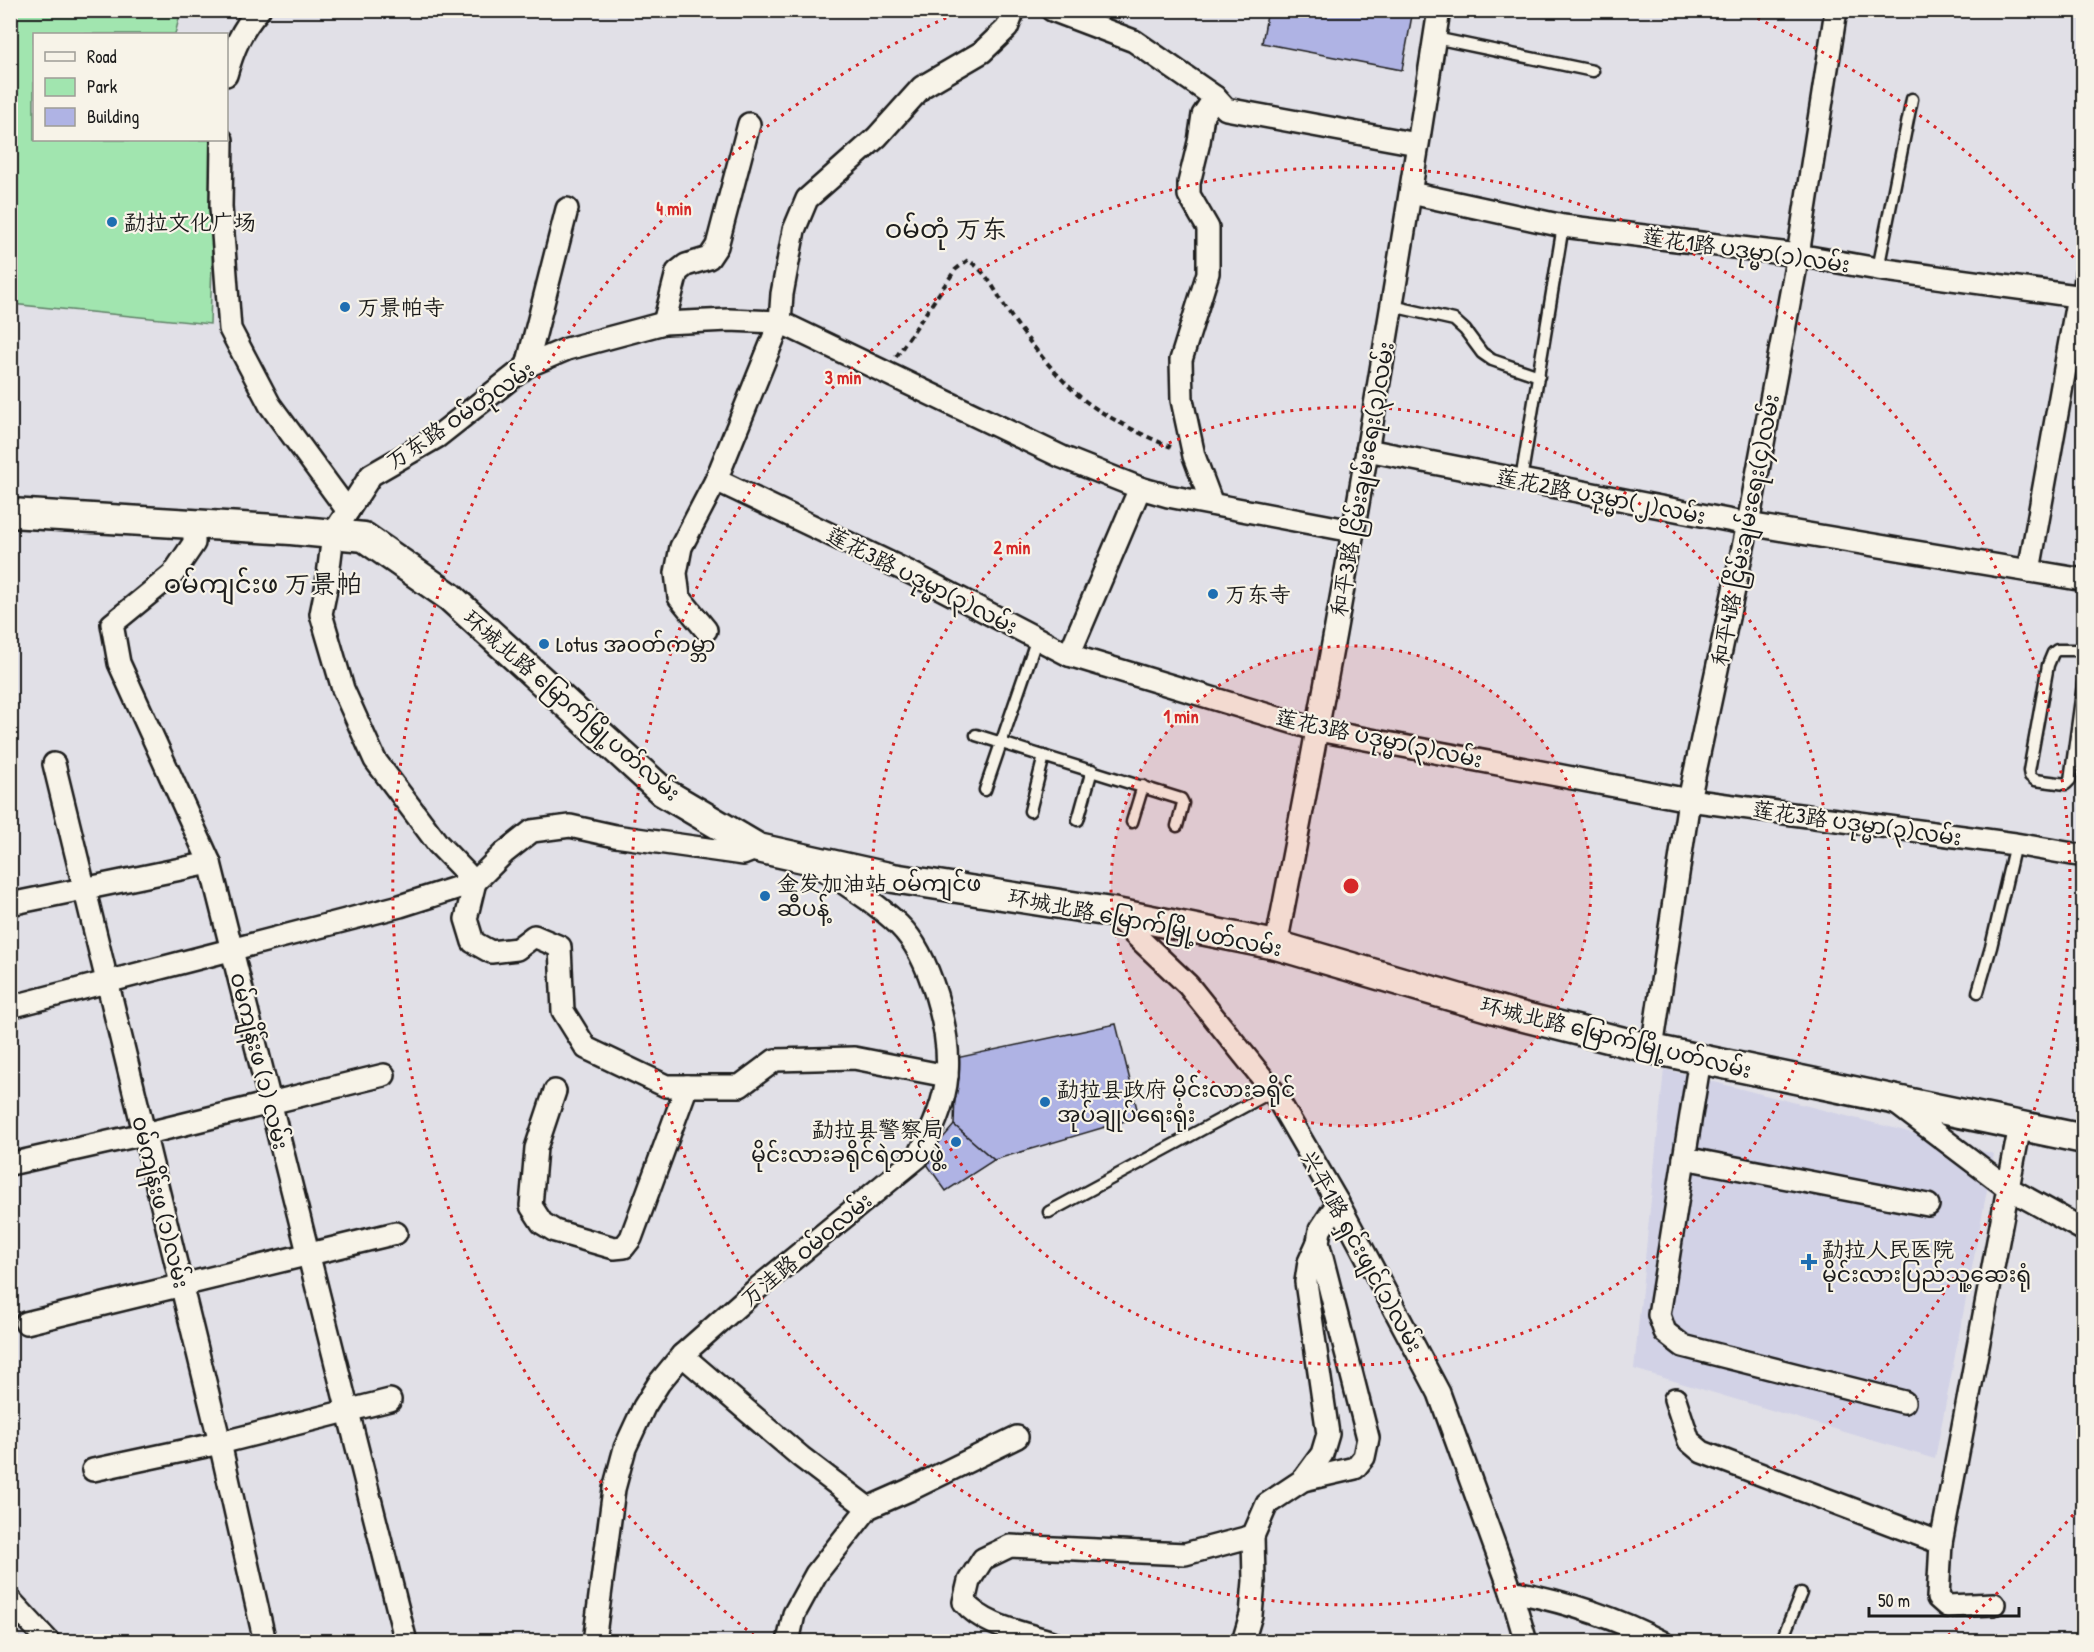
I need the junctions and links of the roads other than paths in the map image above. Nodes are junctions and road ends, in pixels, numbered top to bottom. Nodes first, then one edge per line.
1 (259, 10) edge
2 (1014, 10) edge
3 (1052, 10) edge
4 (1439, 10) edge
5 (1836, 10) edge
6 (1435, 38) junction
7 (228, 69) edge
8 (1593, 71) dead end
9 (1215, 97) junction
10 (1912, 99) dead end
11 (749, 124) dead end
12 (222, 141) edge
13 (1418, 144) junction
14 (1411, 193) junction
15 (567, 209) dead end
16 (1563, 226) junction
17 (2084, 250) edge
18 (1798, 255) junction
19 (1878, 269) junction
20 (2081, 296) edge
21 (1392, 306) junction
22 (780, 322) junction
23 (664, 323) junction
24 (527, 366) junction
25 (1539, 376) junction
26 (1367, 450) junction
27 (716, 480) junction
28 (1521, 480) junction
29 (1140, 488) junction
30 (1212, 504) junction
31 (10, 513) edge
32 (341, 522) junction
33 (194, 524) junction
34 (1748, 524) junction
35 (1353, 531) junction
36 (2030, 571) junction
37 (2084, 580) edge
38 (706, 630) dead end
39 (1036, 638) junction
40 (2084, 650) edge
41 (1069, 655) junction
42 (2084, 677) edge
43 (1318, 730) junction
44 (976, 735) dead end
45 (1000, 742) junction
46 (1044, 756) junction
47 (54, 764) dead end
48 (1092, 770) junction
49 (1143, 786) junction
50 (985, 790) dead end
51 (1689, 800) junction
52 (1030, 811) dead end
53 (1078, 820) dead end
54 (1132, 822) dead end
55 (1177, 826) dead end
56 (2015, 844) junction
57 (758, 848) junction
58 (2084, 856) edge
59 (809, 860) junction
60 (210, 863) junction
61 (475, 882) junction
62 (84, 891) junction
63 (10, 904) edge
64 (1111, 912) junction
65 (1276, 945) junction
66 (231, 950) junction
67 (107, 982) junction
68 (1978, 992) dead end
69 (10, 1006) edge
70 (1652, 1049) junction
71 (1700, 1059) junction
72 (384, 1075) dead end
73 (947, 1076) junction
74 (687, 1086) junction
75 (555, 1091) dead end
76 (1273, 1091) junction
77 (1890, 1098) junction
78 (270, 1103) junction
79 (2019, 1126) junction
80 (144, 1134) junction
81 (2084, 1139) edge
82 (1684, 1158) junction
83 (10, 1164) edge
84 (2008, 1188) junction
85 (1338, 1203) junction
86 (1928, 1205) dead end
87 (1049, 1212) dead end
88 (2084, 1230) edge
89 (396, 1233) dead end
90 (1318, 1242) junction
91 (309, 1255) junction
92 (182, 1286) junction
93 (26, 1323) dead end
94 (682, 1355) junction
95 (1675, 1399) dead end
96 (390, 1400) dead end
97 (1904, 1402) dead end
98 (348, 1410) junction
99 (1017, 1437) dead end
100 (220, 1443) junction
101 (93, 1470) dead end
102 (1303, 1480) junction
103 (868, 1508) junction
104 (1253, 1536) junction
105 (1941, 1543) junction
106 (1511, 1591) junction
107 (1801, 1593) dead end
108 (10, 1600) edge
109 (1994, 1604) dead end
110 (49, 1641) edge
111 (265, 1641) edge
112 (406, 1641) edge
113 (594, 1641) edge
114 (788, 1641) edge
115 (1052, 1641) edge
116 (1243, 1641) edge
117 (1526, 1641) edge
118 (1662, 1641) edge
119 (1781, 1641) edge

1 - 7 street
2 - 22 street
3 - 9 street
4 - 6 street, 和平3路 ငြိမ်းချမ်းရေး(၃)လမ်း
5 - 18 street, 和平4路 ငြိမ်းချမ်းရေး(၄)လမ်း
6 - 8 lane
6 - 13 street, 和平3路 ငြိမ်းချမ်းရေး(၃)လမ်း
9 - 13 street
9 - 30 street
10 - 19 lane
11 - 23 street
12 - 32 street
13 - 14 street, 和平3路 ငြိမ်းချမ်းရေး(၃)လမ်း
14 - 16 street, 莲花1路 ပဒုမ္မာ(၁)လမ်း
14 - 21 street, 和平3路 ငြိမ်းချမ်းရေး(၃)လမ်း
15 - 24 street
16 - 18 street, 莲花1路 ပဒုမ္မာ(၁)လမ်း
16 - 25 lane
17 - 20 lane
18 - 19 street, 莲花1路 ပဒုမ္မာ(၁)လမ်း
18 - 34 street, 和平4路 ငြိမ်းချမ်းရေး(၄)လမ်း
19 - 20 street, 莲花1路 ပဒုမ္မာ(၁)လမ်း
20 - 36 street
21 - 25 lane
21 - 26 street, 和平3路 ငြိမ်းချမ်းရေး(၃)လမ်း
22 - 23 street, 万东路 ဝမ်တုံလမ်း
22 - 27 street
22 - 29 street
23 - 24 street, 万东路 ဝမ်တုံလမ်း
24 - 32 street, 万东路 ဝမ်တုံလမ်း
25 - 28 lane
26 - 28 street, 莲花2路 ပဒုမ္မာ(၂)လမ်း
26 - 35 street, 和平3路 ငြိမ်းချမ်းရေး(၃)လမ်း
27 - 38 street
27 - 39 street, 莲花3路 ပဒုမ္မာ(၃)လမ်း
28 - 34 street, 莲花2路 ပဒုမ္မာ(၂)လမ်း
29 - 30 street
29 - 41 street
30 - 35 street
31 - 33 street, 环城北路 မြောက်မြို့ပတ်လမ်း
32 - 33 street, 环城北路 မြောက်မြို့ပတ်လမ်း
32 - 57 street, 环城北路 မြောက်မြို့ပတ်လမ်း
32 - 61 street
33 - 60 street, ဝမ်ကျိန်းဖ (၁) လမ်း
34 - 36 street, 莲花2路 ပဒုမ္မာ(၂)လမ်း
34 - 51 street, 和平4路 ငြိမ်းချမ်းရေး(၄)လမ်း
35 - 43 street, 和平3路 ငြိမ်းချမ်းရေး(၃)လမ်း
36 - 37 street, 莲花2路 ပဒုမ္မာ(၂)လမ်း
39 - 41 street, 莲花3路 ပဒုမ္မာ(၃)လမ်း
39 - 45 lane
40 - 42 lane
41 - 43 street, 莲花3路 ပဒုမ္မာ(၃)လမ်း
43 - 51 street, 莲花3路 ပဒုမ္မာ(၃)လမ်း
43 - 65 street, 和平3路 ငြိမ်းချမ်းရေး(၃)လမ်း
44 - 45 lane
45 - 46 lane
45 - 50 lane
46 - 48 lane
46 - 52 lane
47 - 62 street, ဝမ်ကျိန်းဖ (၁)လမ်း
48 - 49 lane
48 - 53 lane
49 - 54 lane
49 - 55 lane
51 - 56 street, 莲花3路 ပဒုမ္မာ(၃)လမ်း
51 - 70 street, 和平4路 ငြိမ်းချမ်းရေး(၄)လမ်း
56 - 58 street, 莲花3路 ပဒုမ္မာ(၃)လမ်း
56 - 68 lane
57 - 59 street, 环城北路 မြောက်မြို့ပတ်လမ်း
57 - 61 street
59 - 64 street, 环城北路 မြောက်မြို့ပတ်လမ်း
59 - 73 street, 万洼路 ဝမ်ဝလမ်း
60 - 62 street
60 - 66 street, ဝမ်ကျိန်းဖ (၁) လမ်း
61 - 66 street
61 - 74 street
62 - 63 street
62 - 67 street, ဝမ်ကျိန်းဖ (၁)လမ်း
64 - 65 street, 环城北路 မြောက်မြို့ပတ်လမ်း
64 - 76 street, 兴平1路 ရှင်းဖျင်(၁)လမ်း
65 - 70 street, 环城北路 မြောက်မြို့ပတ်လမ်း
66 - 67 street
66 - 78 street, ဝမ်ကျိန်းဖ (၁) လမ်း
67 - 69 street
67 - 80 street, ဝမ်ကျိန်းဖ (၁)လမ်း
70 - 71 street, 环城北路 မြောက်မြို့ပတ်လမ်း
71 - 77 street, 环城北路 မြောက်မြို့ပတ်လမ်း
71 - 82 street
72 - 78 street
73 - 74 street
73 - 94 street, 万洼路 ဝမ်ဝလမ်း
74 - 75 street
76 - 85 street, 兴平1路 ရှင်းဖျင်(၁)လမ်း
76 - 87 lane
77 - 79 street, 环城北路 မြောက်မြို့ပတ်လမ်း
77 - 84 street
78 - 80 street
78 - 91 street, ဝမ်ကျိန်းဖ (၁) လမ်း
79 - 81 street, 环城北路 မြောက်မြို့ပတ်လမ်း
79 - 84 street
80 - 83 street
80 - 92 street, ဝမ်ကျိန်းဖ (၁)လမ်း
82 - 86 street
82 - 97 street
84 - 88 street
84 - 105 street
85 - 90 street
85 - 106 street, 兴平1路 ရှင်းဖျင်(၁)လမ်း
89 - 91 street
90 - 102 street
90 - 102 street
91 - 92 street
91 - 98 street, ဝမ်ကျိန်းဖ (၁) လမ်း
92 - 93 street
92 - 100 street, ဝမ်ကျိန်းဖ (၁)လမ်း
94 - 103 street
94 - 113 street, 万洼路 ဝမ်ဝလမ်း
95 - 105 street
96 - 98 street
98 - 100 street
98 - 112 street, ဝမ်ကျိန်းဖ (၁) လမ်း
99 - 103 street
100 - 101 street
100 - 111 street, ဝမ်ကျိန်းဖ (၁)လမ်း
102 - 104 street
103 - 114 street
104 - 115 street
104 - 116 street
105 - 109 street
106 - 117 street, 兴平1路 ရှင်းဖျင်(၁)လမ်း
106 - 118 street
107 - 119 lane
108 - 110 street

